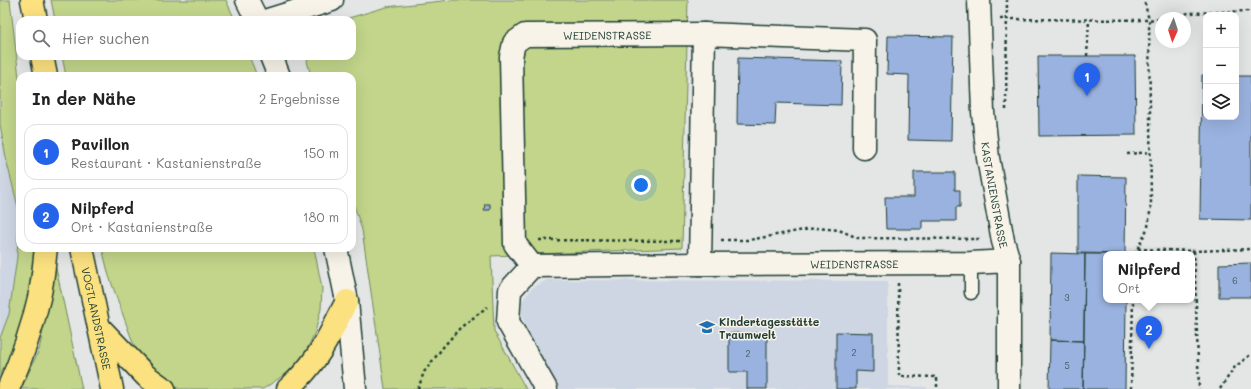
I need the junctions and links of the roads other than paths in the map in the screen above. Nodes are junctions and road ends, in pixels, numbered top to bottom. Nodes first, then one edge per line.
1 (32, 0) edge
2 (246, 0) edge
3 (332, 0) edge
4 (979, 10) edge
5 (306, 14) edge
6 (35, 16) edge
7 (254, 16) edge
8 (293, 16) edge
9 (704, 34) junction
10 (43, 60) edge
11 (273, 60) edge
12 (283, 60) edge
13 (45, 72) edge
14 (277, 72) edge
15 (280, 72) edge
16 (864, 148) dead end
17 (1006, 251) junction
18 (45, 252) edge
19 (83, 252) edge
20 (337, 252) edge
21 (971, 263) junction
22 (700, 264) junction
23 (532, 266) junction
24 (971, 293) dead end
25 (347, 301) junction
26 (99, 327) junction
27 (8, 389) edge
28 (112, 389) edge
29 (164, 389) edge
30 (288, 389) edge
31 (355, 389) edge
32 (546, 389) edge
33 (1009, 389) edge

1 - 6 main road
2 - 7 street
3 - 5 street
4 - 17 street, KASTANIENSTRASSE
5 - 8 street
9 - 16 street, WEIDENSTRASSE
9 - 22 street
9 - 23 street, WEIDENSTRASSE
10 - 13 main road
11 - 14 street
12 - 15 street
17 - 21 street, WEIDENSTRASSE
17 - 33 street, KASTANIENSTRASSE
18 - 27 main road
19 - 26 main road, VOGTLANDSTRASSE
20 - 25 street
21 - 22 street, WEIDENSTRASSE
21 - 24 lane
22 - 23 street, WEIDENSTRASSE
23 - 32 street
25 - 30 main road
25 - 31 street
26 - 28 main road, VOGTLANDSTRASSE
26 - 29 main road

